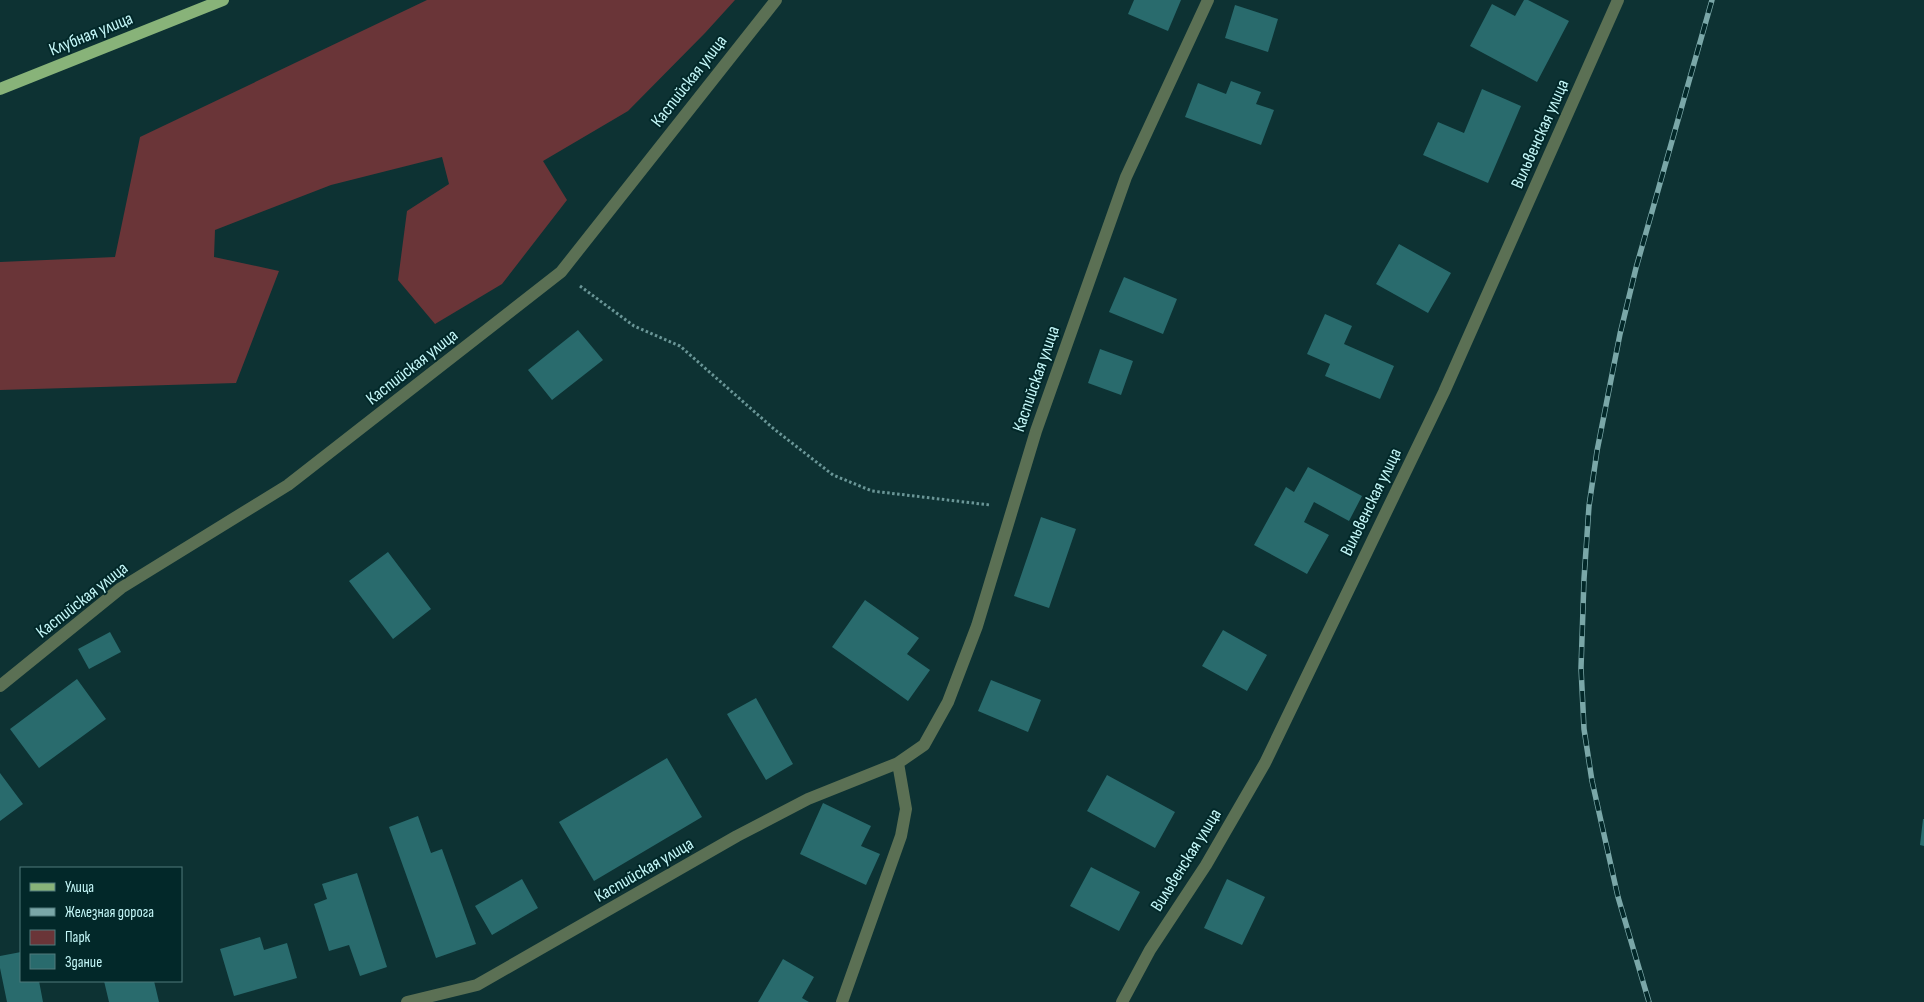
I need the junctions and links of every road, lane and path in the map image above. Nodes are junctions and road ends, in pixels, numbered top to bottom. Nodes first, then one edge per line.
1 (223, 0) edge
2 (776, 0) edge
3 (1208, 0) edge
4 (1618, 0) edge
5 (0, 89) edge
6 (561, 272) junction
7 (1013, 507) junction
8 (0, 686) edge
9 (898, 764) junction
10 (407, 1002) edge
11 (842, 1002) edge
12 (1122, 1002) edge

1 - 5 main road, Клубная улица
2 - 6 street, Каспийская улица
3 - 7 street, Каспийская улица
4 - 12 street, Вильвенская улица
6 - 7 path
6 - 8 street, Каспийская улица
7 - 9 street, Каспийская улица
9 - 10 street, Каспийская улица
9 - 11 street

